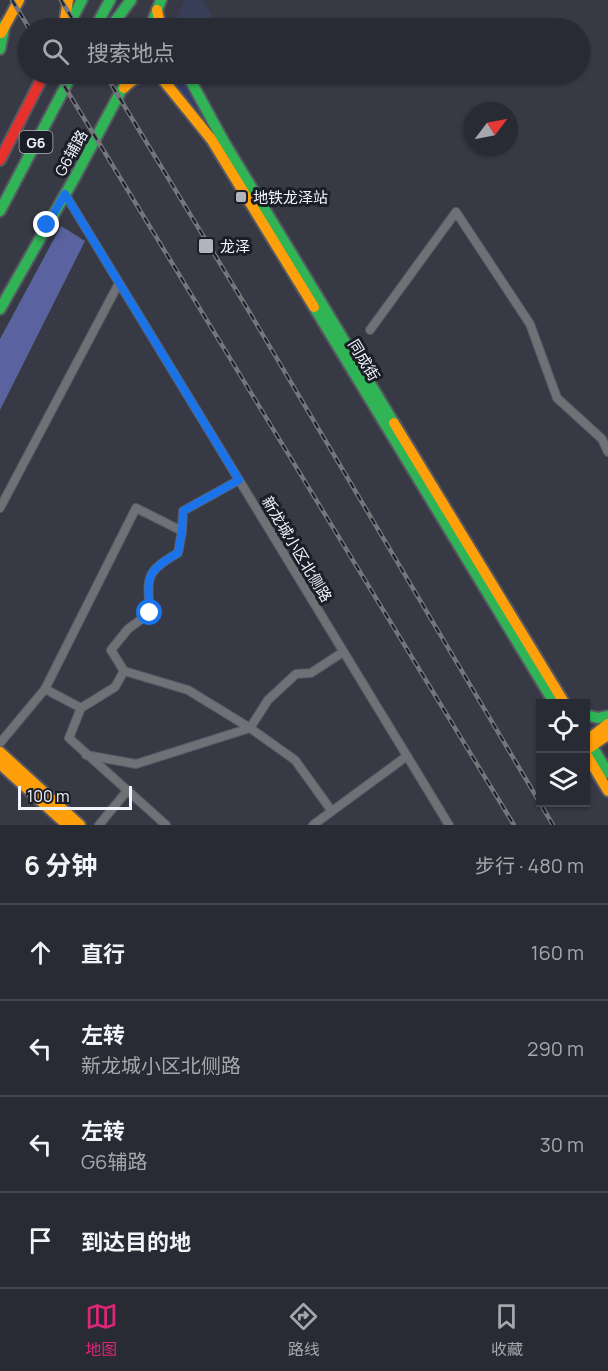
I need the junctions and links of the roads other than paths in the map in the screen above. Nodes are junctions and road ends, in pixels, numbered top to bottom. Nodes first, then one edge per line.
1 (19, 0) edge
2 (68, 0) edge
3 (82, 0) edge
4 (110, 0) edge
5 (131, 0) edge
6 (66, 18) edge
7 (71, 18) edge
8 (100, 18) edge
9 (118, 18) edge
10 (2, 28) edge
11 (0, 49) edge
12 (39, 84) edge
13 (66, 84) edge
14 (70, 84) edge
15 (125, 84) edge
16 (127, 84) edge
17 (167, 84) edge
18 (192, 84) edge
19 (122, 90) junction
20 (57, 101) junction
21 (0, 160) edge
22 (65, 194) junction
23 (0, 212) edge
24 (119, 283) junction
25 (0, 309) edge
26 (370, 330) dead end
27 (608, 452) edge
28 (239, 480) junction
29 (1, 503) edge
30 (182, 531) junction
31 (343, 652) junction
32 (124, 671) junction
33 (45, 689) junction
34 (552, 699) edge
35 (564, 699) edge
36 (81, 708) junction
37 (590, 716) edge
38 (608, 716) edge
39 (608, 724) edge
40 (250, 728) junction
41 (608, 735) edge
42 (590, 741) edge
43 (0, 743) edge
44 (590, 743) edge
45 (590, 748) edge
46 (590, 751) edge
47 (0, 752) edge
48 (85, 755) junction
49 (407, 756) junction
50 (0, 764) edge
51 (608, 773) edge
52 (128, 791) junction
53 (608, 791) edge
54 (331, 810) junction
55 (67, 825) edge
56 (80, 825) edge
57 (99, 825) edge
58 (166, 825) edge
59 (313, 825) edge
60 (449, 825) edge

1 - 10 main road
2 - 6 main road
3 - 7 main road
4 - 8 main road
5 - 9 main road
10 - 11 main road
12 - 21 main road, G6
13 - 20 main road, G6
14 - 20 main road
15 - 19 main road, G6辅路
16 - 19 main road, 同成街
17 - 34 main road, 同成街
18 - 35 main road, 同成街
19 - 22 main road, G6辅路
20 - 23 main road, G6
22 - 24 street, 新龙城小区北侧路
22 - 25 main road, G6辅路
24 - 28 street, 新龙城小区北侧路
24 - 29 street
26 - 27 street
28 - 30 street
28 - 31 street, 新龙城小区北侧路
30 - 32 street
30 - 33 street
31 - 40 street
31 - 49 street, 新龙城小区北侧路
32 - 36 street
32 - 40 street
33 - 36 street
33 - 43 street
36 - 48 street
37 - 38 main road
39 - 42 main road
40 - 48 street
40 - 54 street
41 - 44 main road
45 - 51 main road
46 - 53 main road
47 - 56 main road
48 - 52 street
49 - 54 street
49 - 60 street, 新龙城小区北侧路
50 - 55 main road
52 - 57 street
52 - 58 street
54 - 59 street

